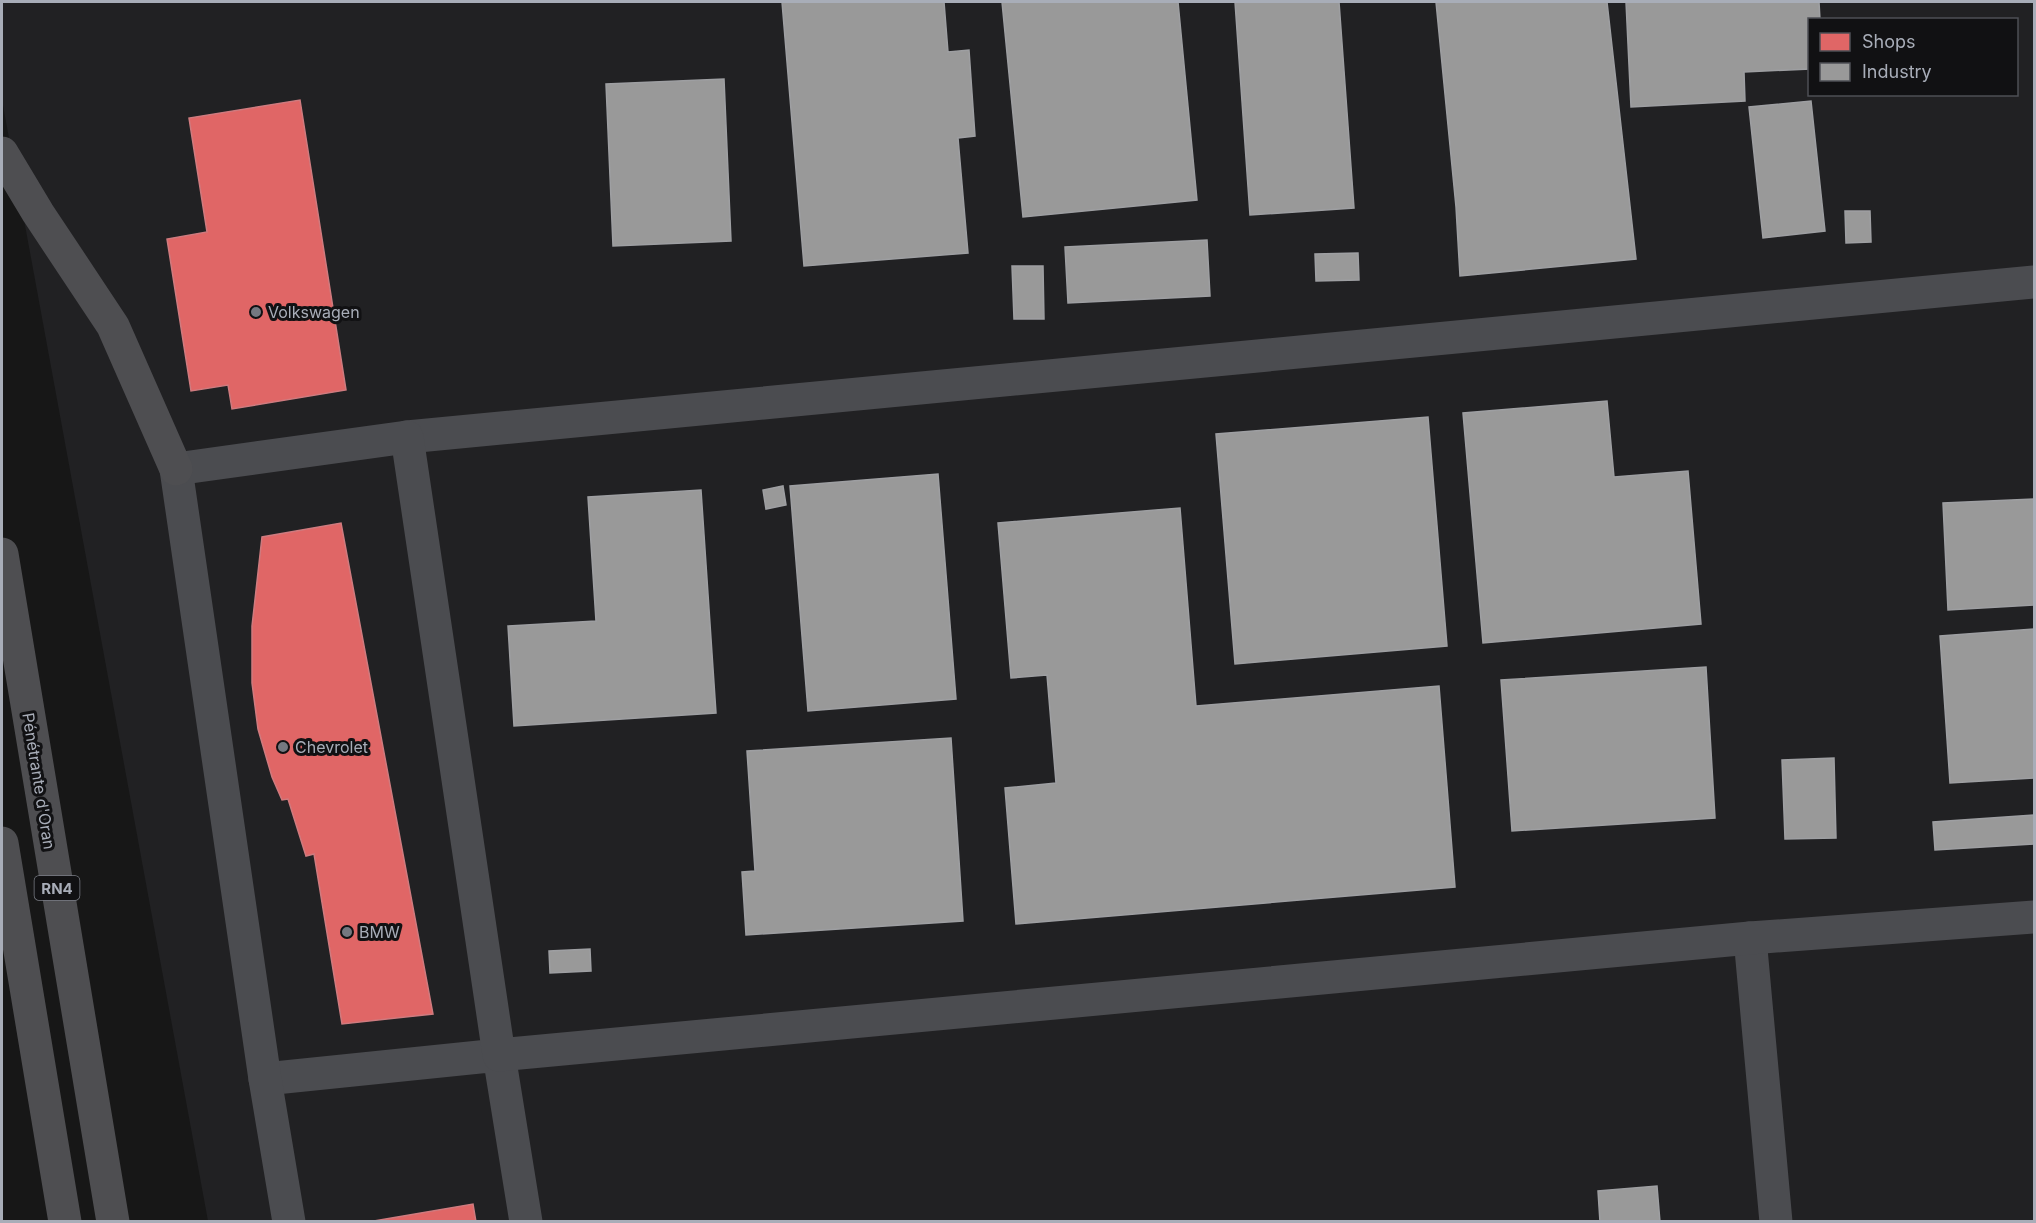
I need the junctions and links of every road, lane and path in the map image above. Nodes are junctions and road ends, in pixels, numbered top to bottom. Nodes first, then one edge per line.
1 (2, 153) edge
2 (2034, 282) edge
3 (407, 437) junction
4 (176, 469) junction
5 (2, 554) edge
6 (2, 843) edge
7 (2034, 917) edge
8 (1750, 938) junction
9 (499, 1055) junction
10 (265, 1079) junction
11 (65, 1221) edge
12 (113, 1221) edge
13 (289, 1221) edge
14 (526, 1221) edge
15 (1776, 1221) edge

1 - 4 highway
2 - 3 street
3 - 4 street
3 - 9 street
4 - 10 street
5 - 12 highway, Pénétrante d'Oran / RN4
6 - 11 highway, RN4
7 - 8 street
8 - 9 street
8 - 15 street
9 - 10 street
9 - 14 street
10 - 13 street

